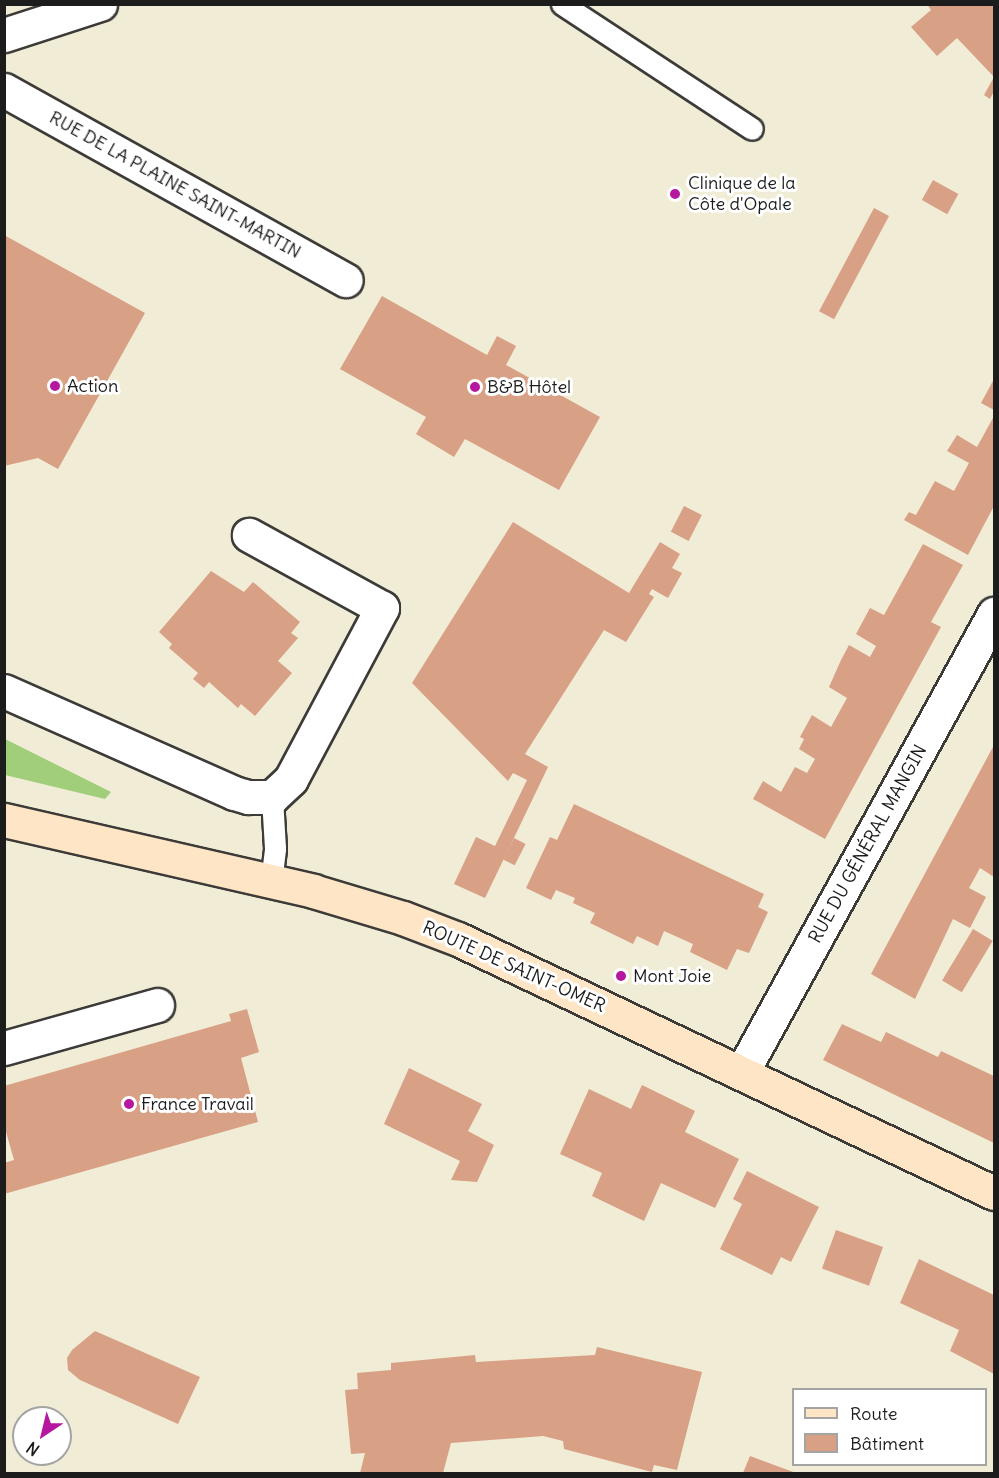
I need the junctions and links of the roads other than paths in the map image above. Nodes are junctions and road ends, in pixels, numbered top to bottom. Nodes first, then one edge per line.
1 (100, 4) edge
2 (562, 4) edge
3 (4, 35) edge
4 (4, 90) edge
5 (752, 129) dead end
6 (346, 280) dead end
7 (249, 535) dead end
8 (994, 614) edge
9 (4, 691) edge
10 (272, 797) junction
11 (4, 820) edge
12 (271, 882) junction
13 (157, 1005) dead end
14 (4, 1048) edge
15 (742, 1072) junction
16 (994, 1193) edge

1 - 3 street
2 - 5 lane
4 - 6 street, RUE DE LA PLAINE SAINT-MARTIN
7 - 10 street
8 - 15 street, RUE DU GÉNÉRAL MANGIN
9 - 10 street
10 - 12 lane
11 - 12 main road, ROUTE DE SAINT-OMER
12 - 15 main road, ROUTE DE SAINT-OMER
13 - 14 street
15 - 16 main road, ROUTE DE SAINT-OMER

